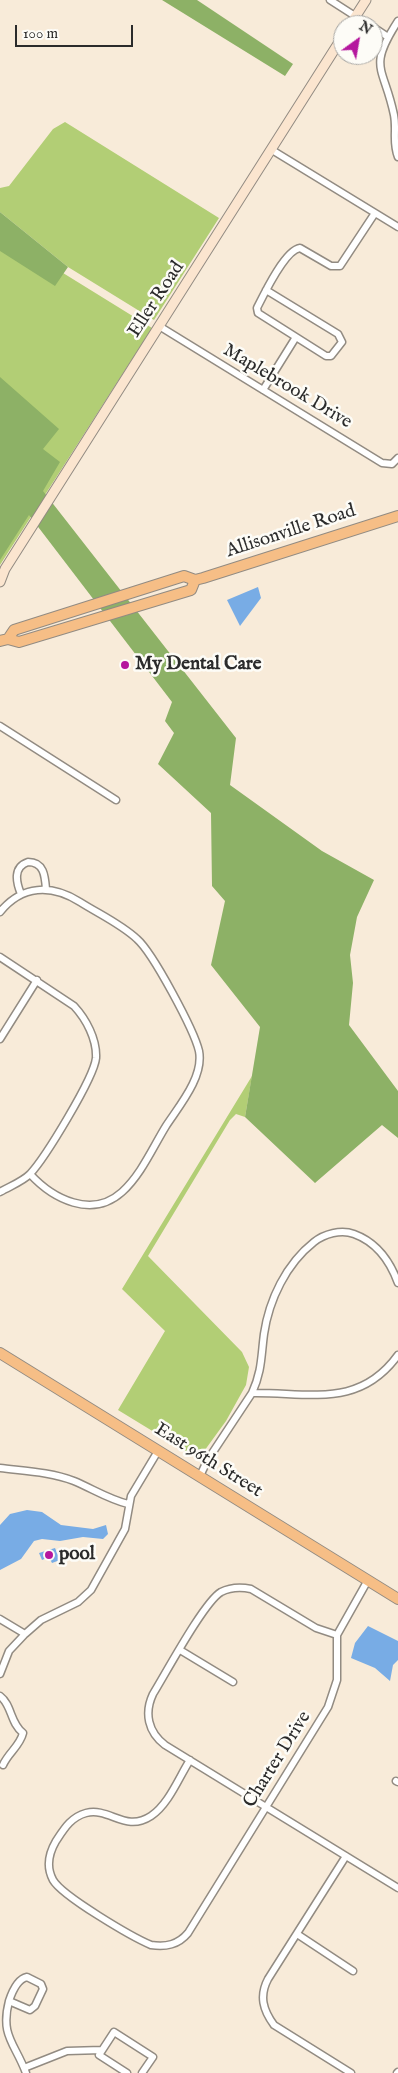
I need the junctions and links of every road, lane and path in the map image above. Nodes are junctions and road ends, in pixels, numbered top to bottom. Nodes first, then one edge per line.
1 (330, 0) edge
2 (366, 0) edge
3 (354, 15) edge
4 (357, 15) edge
5 (398, 21) edge
6 (383, 33) edge
7 (388, 36) junction
8 (333, 52) edge
9 (272, 150) junction
10 (398, 157) edge
11 (375, 213) junction
12 (398, 227) edge
13 (266, 290) junction
14 (159, 326) junction
15 (296, 338) junction
16 (264, 390) junction
17 (398, 458) edge
18 (398, 516) edge
19 (195, 580) junction
20 (0, 582) edge
21 (4, 640) edge
22 (0, 726) edge
23 (116, 800) dead end
24 (46, 889) junction
25 (21, 894) junction
26 (0, 912) edge
27 (0, 957) edge
28 (37, 980) junction
29 (0, 1039) edge
30 (30, 1174) junction
31 (0, 1192) edge
32 (398, 1283) edge
33 (0, 1353) edge
34 (398, 1355) edge
35 (252, 1393) junction
36 (158, 1451) junction
37 (0, 1468) edge
38 (200, 1476) junction
39 (128, 1504) junction
40 (368, 1580) junction
41 (398, 1599) edge
42 (0, 1619) edge
43 (25, 1634) junction
44 (337, 1635) junction
45 (180, 1650) junction
46 (0, 1674) edge
47 (233, 1682) dead end
48 (0, 1696) edge
49 (190, 1760) junction
50 (3, 1765) dead end
51 (266, 1808) junction
52 (346, 1856) junction
53 (398, 1888) edge
54 (297, 1934) junction
55 (354, 1970) dead end
56 (9, 2001) junction
57 (102, 2050) junction
58 (25, 2071) edge
59 (127, 2073) edge
60 (142, 2073) edge
61 (351, 2073) edge

1 - 3 street
2 - 4 street
5 - 7 street
6 - 7 street
7 - 10 street
8 - 9 street, Eller Road
9 - 11 street
9 - 14 street, Eller Road
11 - 12 street
11 - 13 street
13 - 15 street
13 - 15 street
14 - 16 street, Maplebrook Drive
14 - 20 street, Eller Road
15 - 16 street
16 - 17 street, Maplebrook Drive
18 - 19 main road, Allisonville Road
19 - 21 main road, Allisonville Road
19 - 21 main road, Allisonville Road
22 - 23 street
24 - 25 street
24 - 25 street
24 - 30 street
25 - 26 street
27 - 28 street
28 - 29 street
28 - 30 street
30 - 31 street
32 - 35 street
33 - 36 main road, East 96th Street
34 - 35 street
35 - 38 street
36 - 38 main road, East 96th Street
36 - 39 street
37 - 39 street
38 - 40 main road, East 96th Street
39 - 43 street
40 - 41 main road, East 96th Street
40 - 44 street, Charter Drive
42 - 43 street
43 - 46 street
44 - 45 street
44 - 51 street, Charter Drive
45 - 47 street
45 - 49 street
48 - 50 street
49 - 51 street
49 - 51 street, Charter Drive
51 - 52 street
52 - 53 street
52 - 54 street
54 - 55 street
54 - 61 street
56 - 56 street
56 - 58 street
57 - 58 street
57 - 59 street
57 - 60 street

